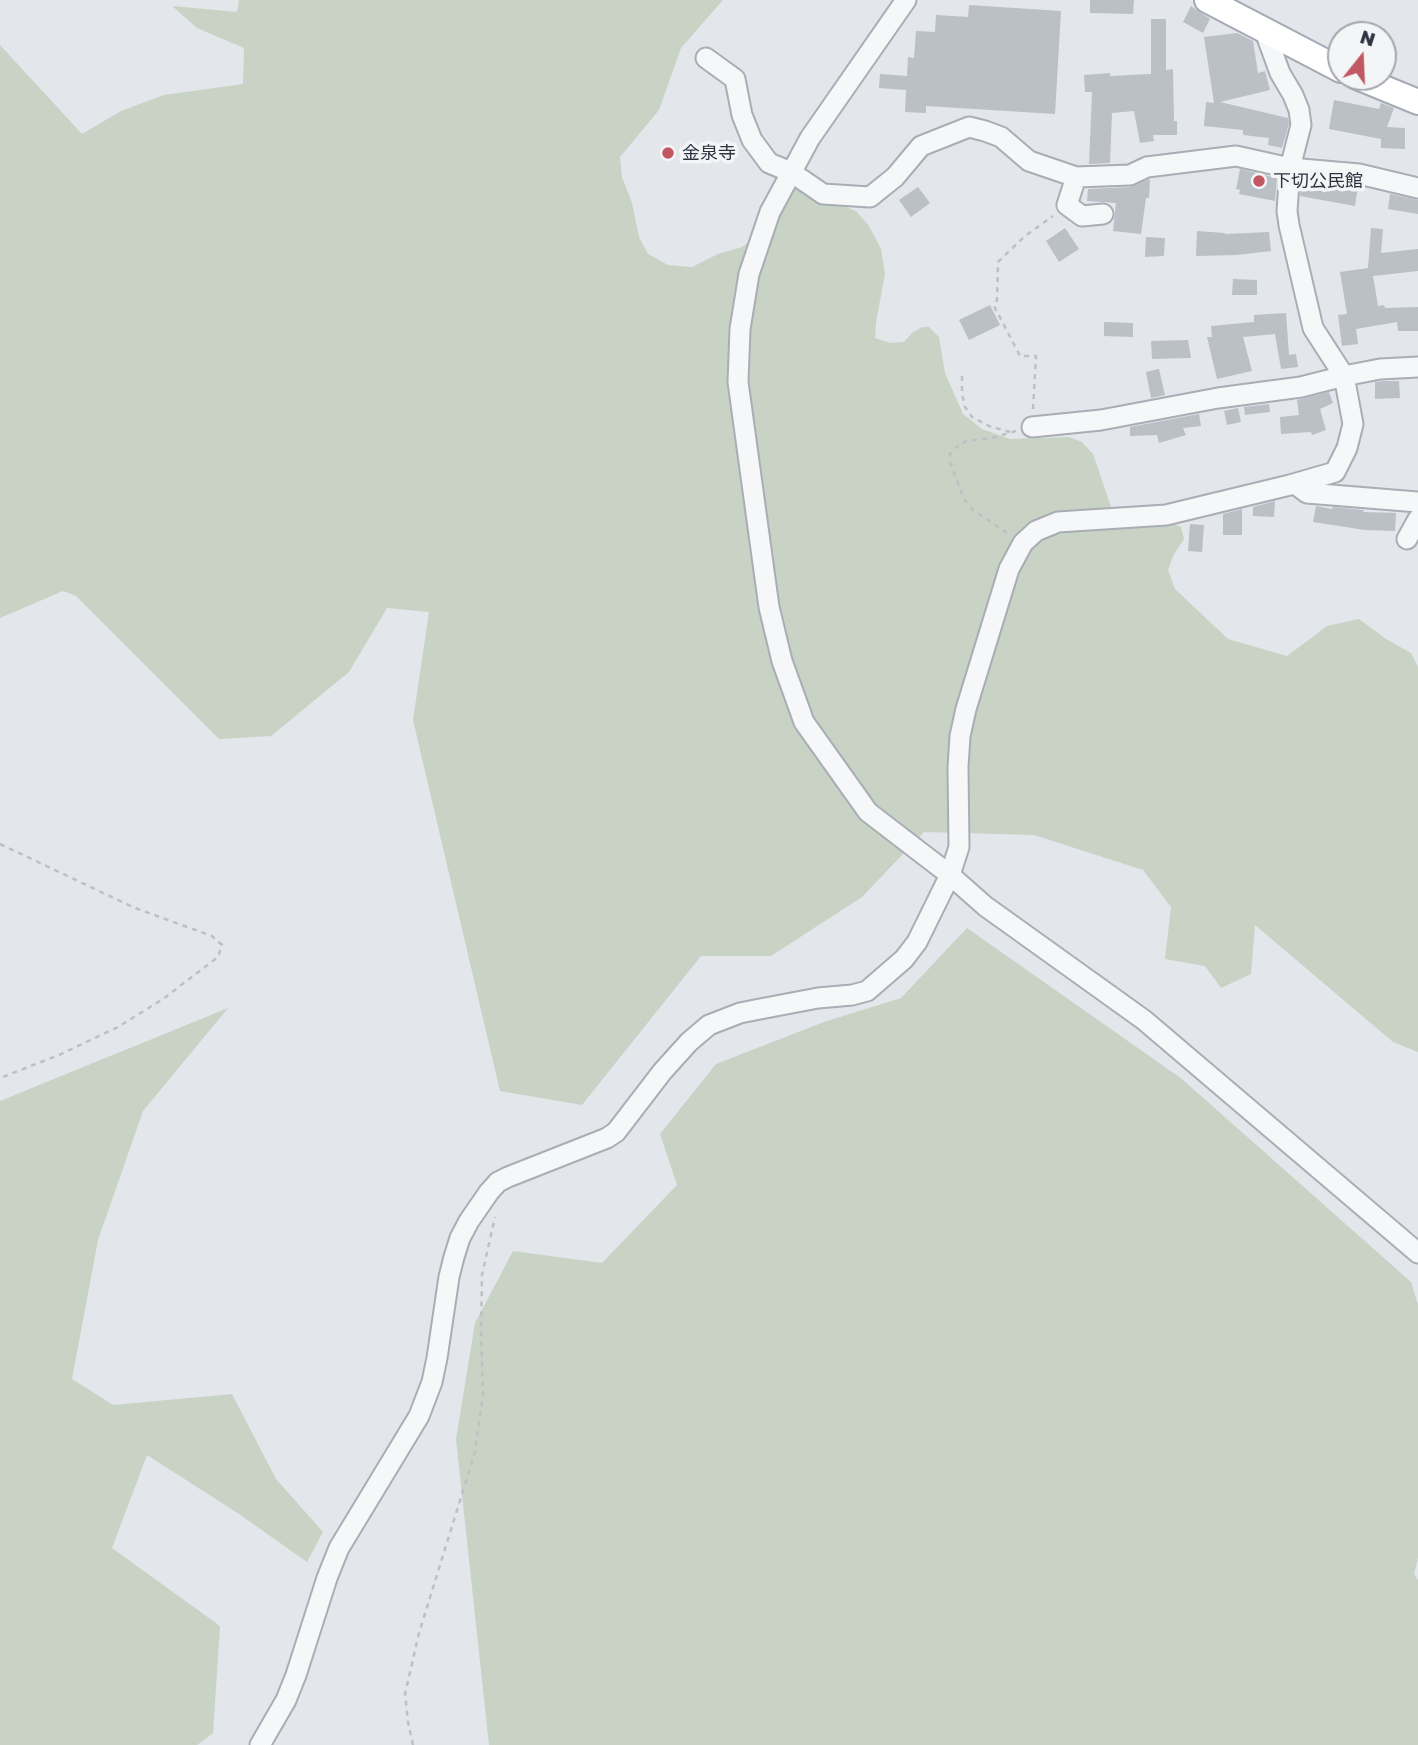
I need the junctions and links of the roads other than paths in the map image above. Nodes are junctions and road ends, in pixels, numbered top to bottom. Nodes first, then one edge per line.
1 (906, 0) edge
2 (1207, 0) edge
3 (1264, 29) junction
4 (706, 58) dead end
5 (1327, 63) edge
6 (1391, 91) edge
7 (1418, 102) edge
8 (1290, 168) junction
9 (791, 172) junction
10 (1076, 177) junction
11 (1418, 188) edge
12 (1103, 214) dead end
13 (1418, 367) edge
14 (1344, 376) junction
15 (1023, 430) road end
16 (1294, 484) junction
17 (1418, 502) edge
18 (1418, 519) edge
19 (1407, 539) dead end
20 (950, 875) junction
21 (1418, 1252) edge
22 (260, 1745) edge

1 - 9 street
2 - 3 main road
3 - 5 main road
3 - 8 street
4 - 9 street
6 - 7 main road
8 - 10 street
8 - 11 street
8 - 14 street
9 - 10 street
9 - 20 street
10 - 12 street
13 - 14 street
14 - 15 street
14 - 16 street
16 - 17 street
16 - 20 street
18 - 19 street
20 - 21 street
20 - 22 street

